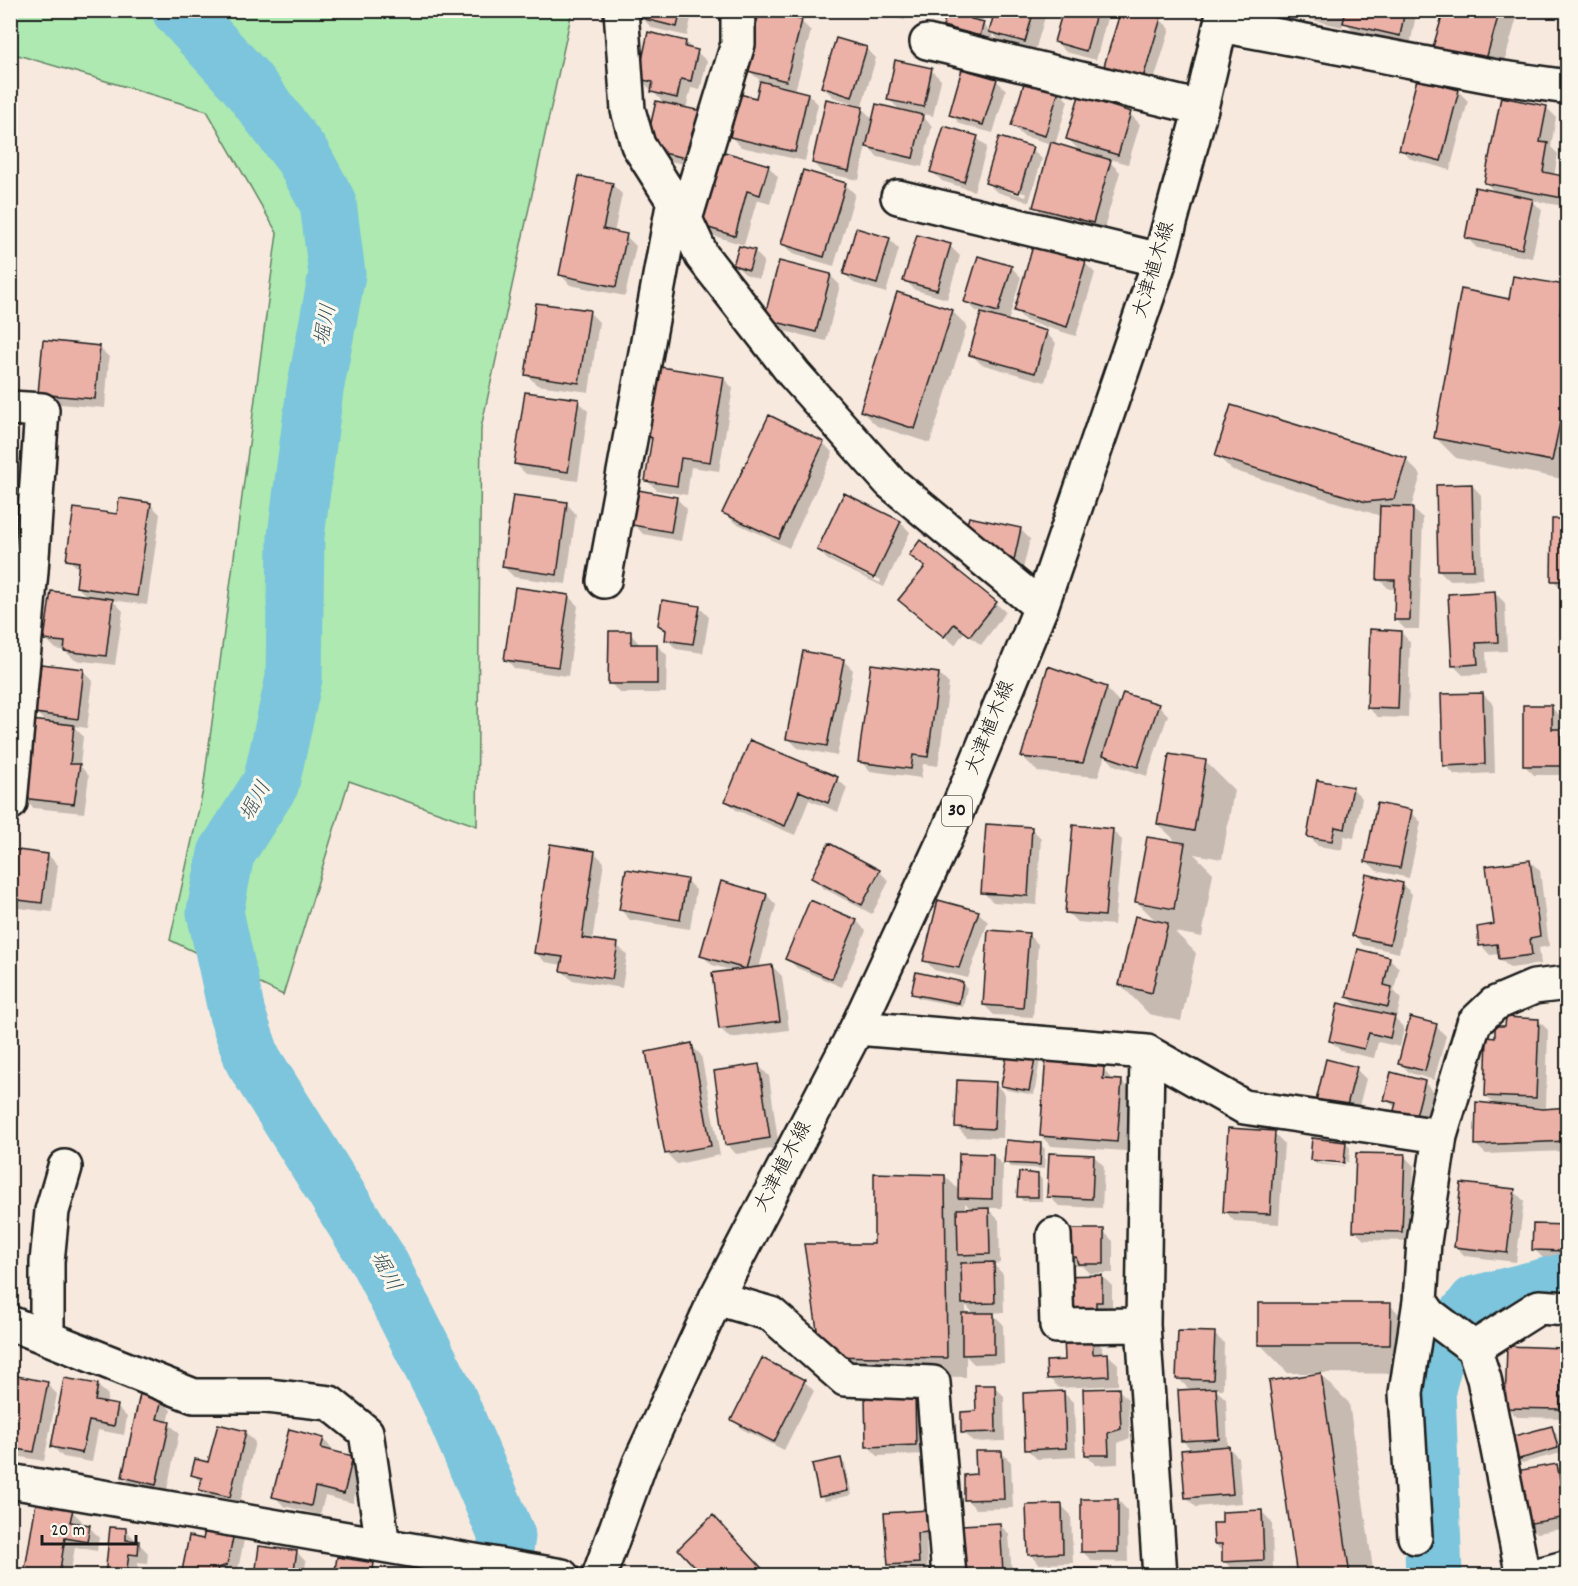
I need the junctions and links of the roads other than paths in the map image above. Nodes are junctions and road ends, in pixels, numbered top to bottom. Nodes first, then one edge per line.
1 (621, 10) edge
2 (738, 10) edge
3 (1222, 18) edge
4 (927, 42) dead end
5 (1568, 87) edge
6 (1202, 108) junction
7 (898, 197) dead end
8 (679, 210) junction
9 (1160, 260) junction
10 (10, 408) edge
11 (21, 571) edge
12 (604, 581) dead end
13 (1041, 607) junction
14 (10, 803) edge
15 (1568, 983) edge
16 (857, 1028) junction
17 (1147, 1052) junction
18 (1440, 1136) junction
19 (65, 1167) dead end
20 (1054, 1235) dead end
21 (716, 1298) junction
22 (1420, 1301) junction
23 (1568, 1309) edge
24 (10, 1323) edge
25 (1143, 1325) junction
26 (47, 1336) junction
27 (1474, 1348) junction
28 (10, 1481) edge
29 (1415, 1537) dead end
30 (383, 1545) junction
31 (1568, 1567) edge
32 (562, 1575) edge
33 (599, 1575) edge
34 (949, 1575) edge
35 (1160, 1575) edge
36 (1523, 1575) edge
37 (1534, 1575) edge

1 - 8 street
2 - 8 street
3 - 5 street
3 - 6 street, 大津植木線 / 30
4 - 6 street
6 - 9 street, 大津植木線 / 30
7 - 9 street
8 - 12 street
8 - 13 street
9 - 13 street, 大津植木線 / 30
10 - 11 street
11 - 14 street
13 - 16 street, 大津植木線 / 30
15 - 18 street
16 - 17 street
16 - 21 street, 大津植木線 / 30
17 - 18 street
17 - 25 street
18 - 22 street
19 - 26 street
20 - 25 street
21 - 33 street, 大津植木線 / 30
21 - 34 street
22 - 27 street
22 - 29 street
23 - 27 street
24 - 26 street
25 - 35 street
26 - 30 street
27 - 36 street
28 - 30 street
30 - 32 street
31 - 37 street

